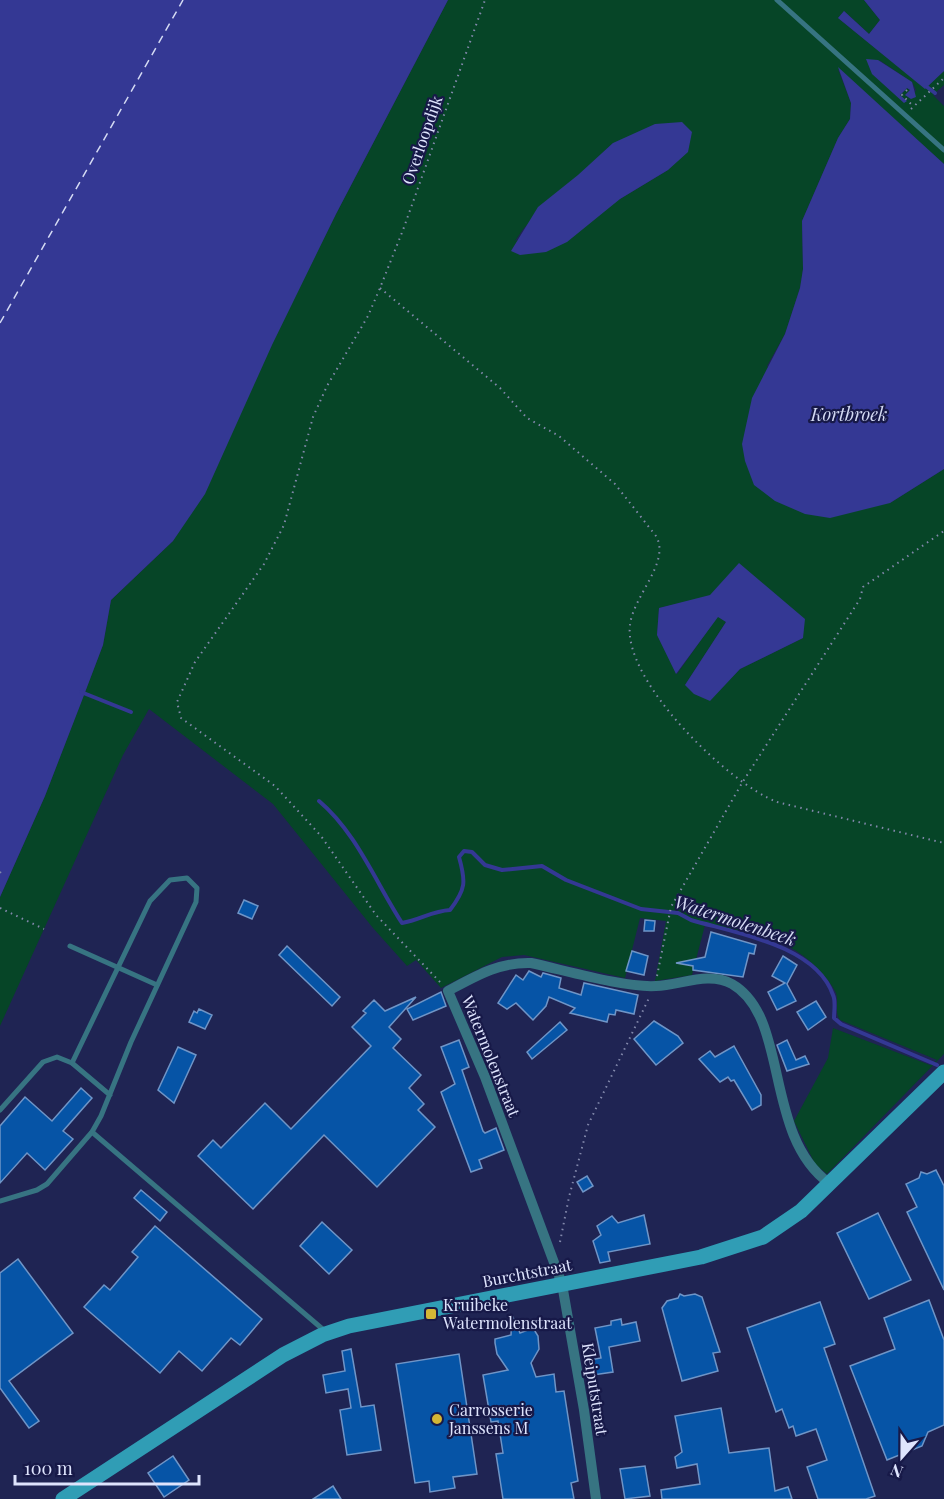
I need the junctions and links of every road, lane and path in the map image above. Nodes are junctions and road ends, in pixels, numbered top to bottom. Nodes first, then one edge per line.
1 (485, 0) edge
2 (777, 0) edge
3 (944, 78) edge
4 (907, 90) dead end
5 (913, 106) junction
6 (906, 115) junction
7 (944, 150) edge
8 (380, 288) junction
9 (944, 531) edge
10 (742, 783) junction
11 (944, 843) edge
12 (0, 908) edge
13 (44, 929) dead end
14 (70, 946) dead end
15 (118, 967) junction
16 (157, 985) junction
17 (655, 986) junction
18 (448, 991) junction
19 (72, 1063) junction
20 (944, 1072) edge
21 (110, 1095) junction
22 (0, 1110) edge
23 (92, 1132) junction
24 (829, 1183) junction
25 (0, 1201) edge
26 (555, 1264) junction
27 (562, 1284) junction
28 (328, 1333) junction
29 (63, 1499) edge
30 (596, 1499) edge

1 - 8 path, Overloopdijk
2 - 6 lane
3 - 5 path
4 - 5 path
5 - 6 path
6 - 7 lane
8 - 10 path
8 - 18 path, Overloopdijk
9 - 10 path
10 - 11 path
10 - 17 path
12 - 13 path
14 - 15 lane
15 - 16 lane
15 - 16 lane
15 - 19 lane
16 - 21 lane
17 - 18 street, Watermolenstraat
17 - 24 street, Watermolenstraat
17 - 26 path
18 - 26 street, Watermolenstraat
19 - 21 lane
19 - 22 lane
20 - 24 main road, Burchtstraat
21 - 23 lane
23 - 25 lane
23 - 28 lane
24 - 27 main road, Burchtstraat
26 - 27 street, Watermolenstraat
27 - 28 main road, Burchtstraat
27 - 30 street, Kleiputstraat
28 - 29 main road, Burchtstraat

